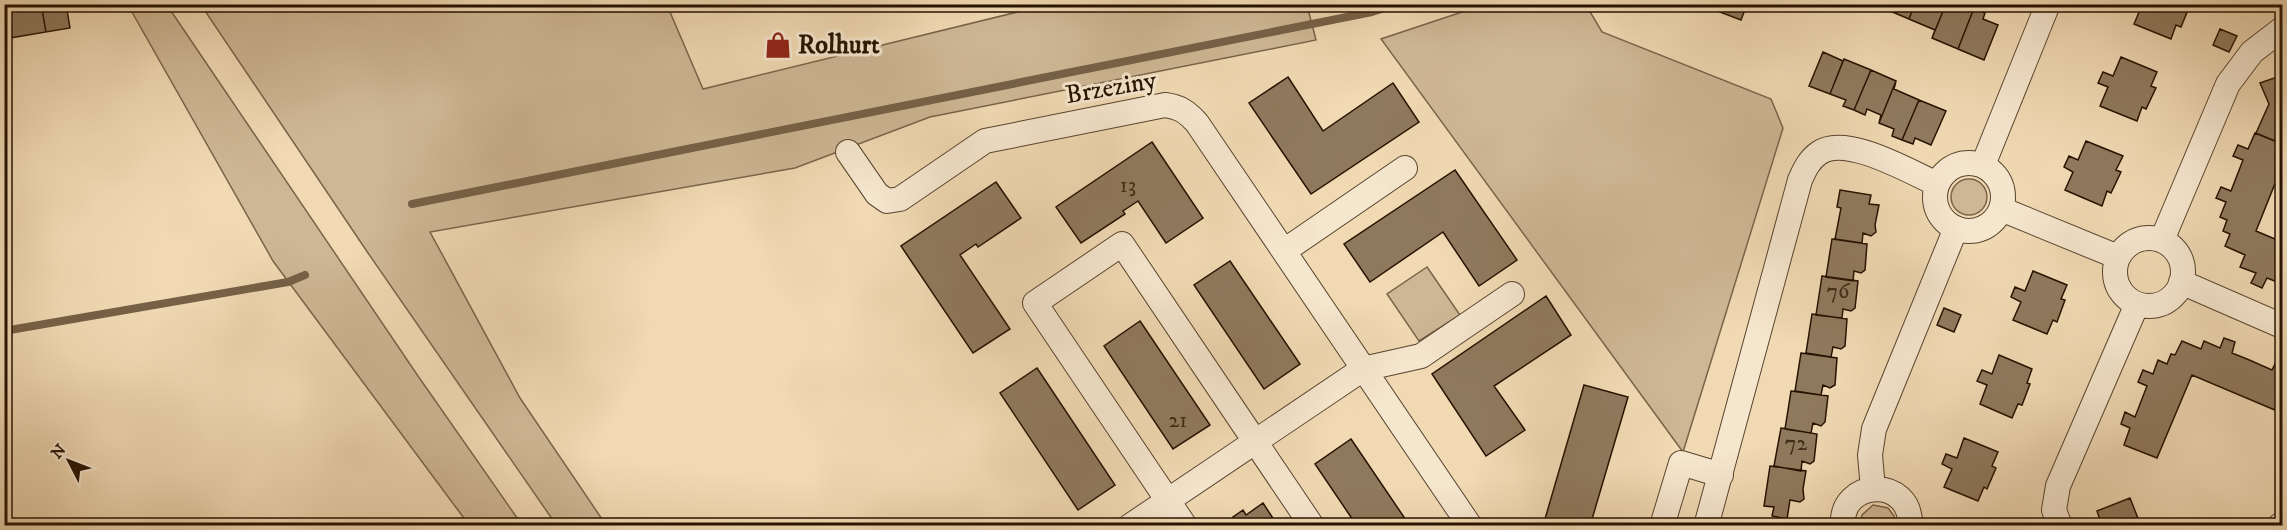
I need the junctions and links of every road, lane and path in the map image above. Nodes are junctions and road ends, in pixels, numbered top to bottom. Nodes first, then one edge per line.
1 (2048, 4) edge
2 (2283, 29) edge
3 (848, 152) dead end
4 (1983, 165) junction
5 (1406, 168) dead end
6 (1937, 184) junction
7 (2001, 209) junction
8 (1956, 228) junction
9 (2162, 240) junction
10 (1284, 251) junction
11 (2118, 257) junction
12 (2181, 282) junction
13 (1512, 294) dead end
14 (2137, 304) junction
15 (2283, 326) edge
16 (1363, 369) junction
17 (1255, 441) junction
18 (1720, 475) junction
19 (1873, 489) junction
20 (1168, 500) junction
21 (1130, 525) edge
22 (1185, 525) edge
23 (1312, 525) edge
24 (1470, 525) edge
25 (1662, 525) edge
26 (1709, 525) edge
27 (1843, 525) edge
28 (1910, 525) edge
29 (2060, 525) edge

1 - 4 street
2 - 9 street
3 - 10 street, Brzeziny
4 - 6 street
4 - 7 street
5 - 10 street
6 - 8 street
6 - 18 street
7 - 8 street
7 - 11 street
8 - 19 street
9 - 11 street
9 - 12 street
10 - 16 street, Brzeziny
11 - 14 street
12 - 14 street
12 - 15 street
13 - 16 street
14 - 29 street
16 - 17 street
16 - 24 street, Brzeziny
17 - 20 street
17 - 20 street
17 - 23 street
18 - 25 street
18 - 26 street
19 - 27 street
19 - 28 street
20 - 21 street
20 - 22 street

